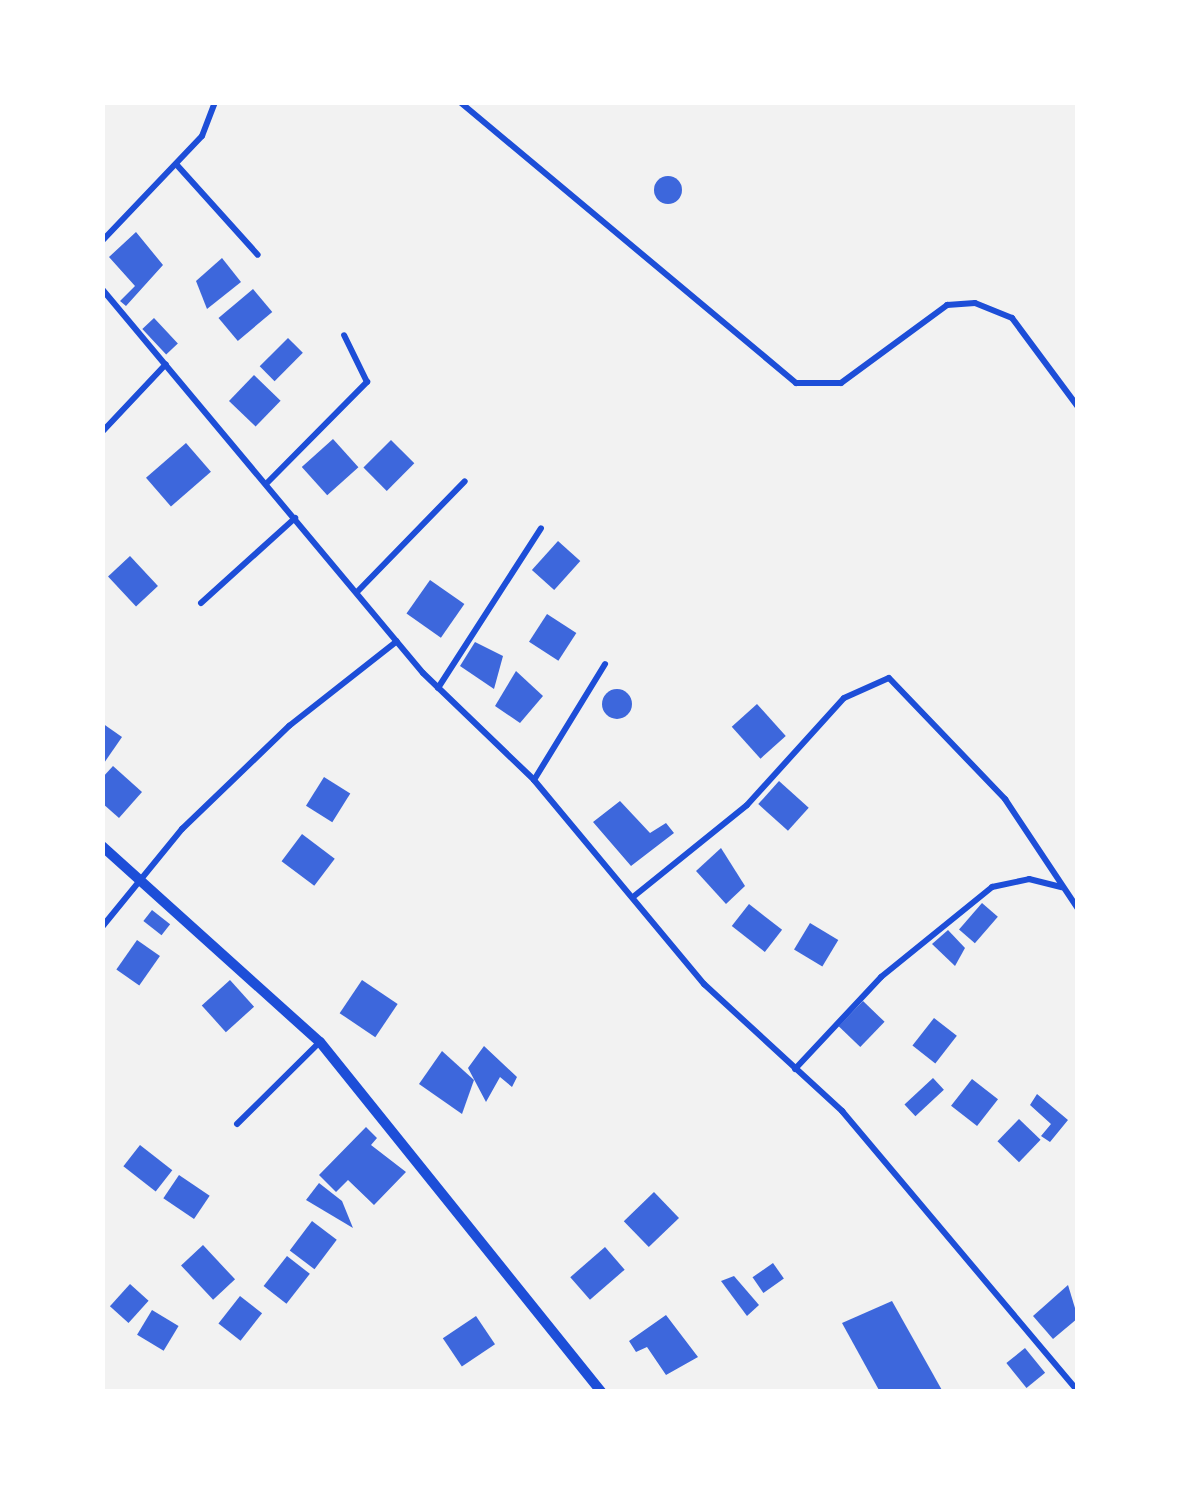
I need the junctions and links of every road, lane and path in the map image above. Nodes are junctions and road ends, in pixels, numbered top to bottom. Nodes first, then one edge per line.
1 (215, 102) edge
2 (460, 102) edge
3 (176, 164) junction
4 (102, 241) edge
5 (258, 255) dead end
6 (102, 289) edge
7 (344, 335) dead end
8 (166, 364) junction
9 (1078, 407) edge
10 (102, 432) edge
11 (465, 481) dead end
12 (266, 484) junction
13 (295, 518) junction
14 (541, 528) dead end
15 (358, 591) junction
16 (200, 603) dead end
17 (397, 641) junction
18 (605, 664) dead end
19 (438, 688) junction
20 (534, 780) junction
21 (102, 846) edge
22 (140, 879) junction
23 (1064, 888) junction
24 (633, 897) junction
25 (1078, 909) edge
26 (102, 927) edge
27 (320, 1042) junction
28 (796, 1069) junction
29 (237, 1124) dead end
30 (1078, 1391) edge
31 (601, 1392) edge

1 - 3 street
2 - 9 street
3 - 4 street
3 - 5 street
6 - 8 street
7 - 12 street
8 - 10 street
8 - 12 street
11 - 15 street
12 - 13 street
13 - 15 street
13 - 16 street
14 - 19 street
15 - 17 street
17 - 19 street
17 - 22 street
18 - 20 street
19 - 20 street
20 - 24 street
21 - 22 main road
22 - 26 street
22 - 27 main road
23 - 24 street
23 - 25 street
23 - 28 street
24 - 28 street
27 - 29 street
27 - 31 main road
28 - 30 street

